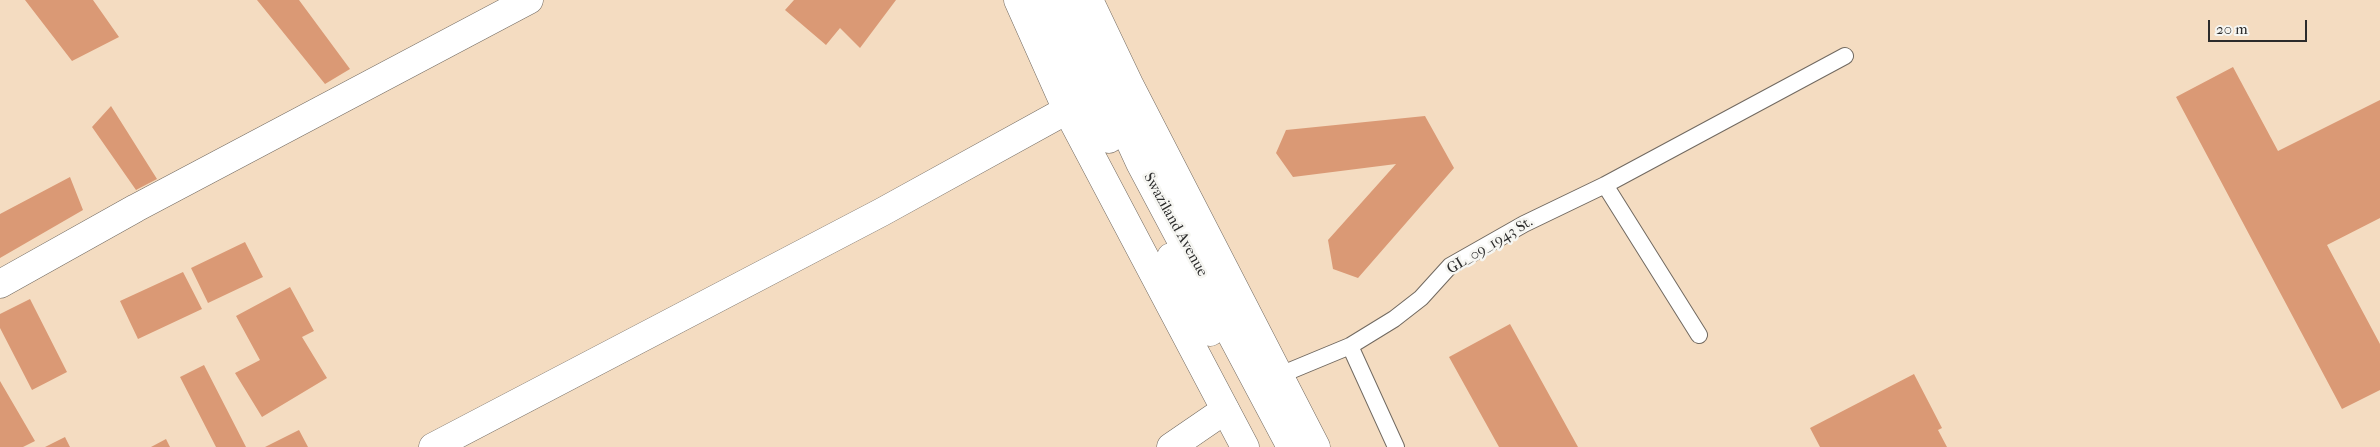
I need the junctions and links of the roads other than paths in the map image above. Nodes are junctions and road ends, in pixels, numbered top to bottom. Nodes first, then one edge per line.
1 (529, 0) edge
2 (1018, 0) edge
3 (1044, 0) edge
4 (1065, 0) edge
5 (1089, 0) edge
6 (1845, 56) dead end
7 (1067, 110) junction
8 (1605, 185) junction
9 (0, 284) edge
10 (1699, 335) dead end
11 (1350, 346) junction
12 (1280, 375) junction
13 (1225, 410) junction
14 (433, 447) edge
15 (1171, 447) edge
16 (1245, 447) edge
17 (1270, 447) edge
18 (1291, 447) edge
19 (1316, 447) edge
20 (1396, 447) edge

1 - 9 main road
2 - 7 main road
3 - 17 main road, Swaziland Avenue
4 - 18 main road, Swaziland Avenue
5 - 12 main road
6 - 8 lane, GL_09_1943 St.
7 - 13 main road
7 - 14 main road
8 - 10 lane
8 - 11 lane, GL_09_1943 St.
11 - 12 lane, GL_09_1943 St.
11 - 20 lane
12 - 19 main road
13 - 15 main road
13 - 16 main road

